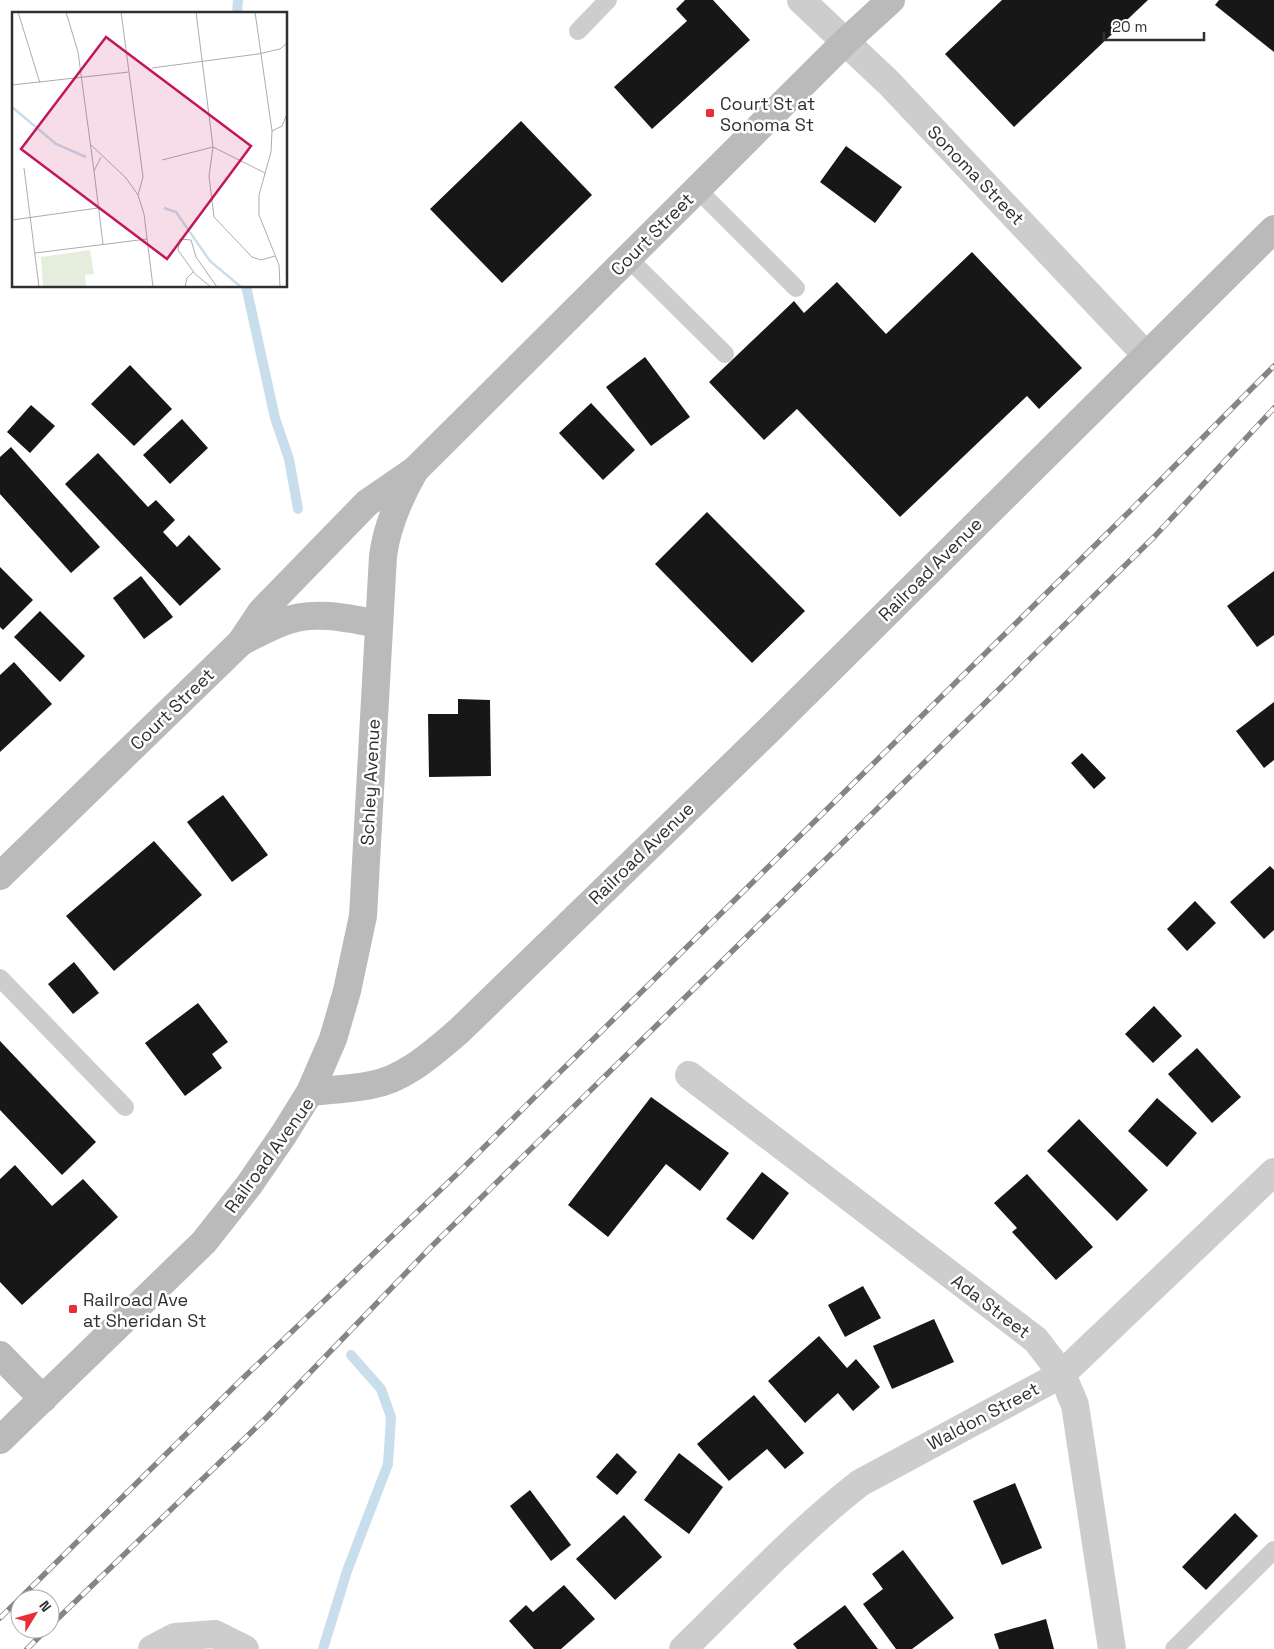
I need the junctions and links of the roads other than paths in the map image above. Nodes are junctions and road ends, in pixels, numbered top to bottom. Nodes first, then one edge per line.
1 (608, 0) edge
2 (801, 0) edge
3 (891, 0) edge
4 (578, 32) dead end
5 (845, 42) junction
6 (697, 189) junction
7 (1274, 229) edge
8 (628, 258) junction
9 (796, 288) dead end
10 (725, 354) dead end
11 (1146, 355) junction
12 (415, 470) junction
13 (378, 624) junction
14 (241, 642) junction
15 (0, 876) edge
16 (0, 978) edge
17 (689, 1075) dead end
18 (310, 1092) junction
19 (125, 1107) dead end
20 (1274, 1172) edge
21 (0, 1355) edge
22 (1062, 1374) junction
23 (43, 1399) junction
24 (0, 1440) edge
25 (1274, 1550) edge
26 (152, 1649) edge
27 (245, 1649) edge
28 (683, 1649) edge
29 (1112, 1649) edge
30 (1174, 1649) edge

1 - 4 lane
2 - 5 street, Sonoma Street
3 - 5 main road, Court Street
5 - 6 main road, Court Street
5 - 11 street, Sonoma Street
6 - 8 main road, Court Street
6 - 9 lane
7 - 11 main road, Railroad Avenue
8 - 10 lane
8 - 12 main road, Court Street
11 - 18 main road, Railroad Avenue
12 - 13 main road, Schley Avenue
12 - 14 main road
13 - 14 main road, Court Street
13 - 18 main road, Schley Avenue
14 - 15 main road, Court Street
16 - 19 lane
17 - 22 street, Ada Street
18 - 23 main road, Railroad Avenue
20 - 22 street, Waldon Street
21 - 23 main road
22 - 28 street, Waldon Street
22 - 29 street, Ada Street
23 - 24 main road, Railroad Avenue
25 - 30 lane
26 - 27 street

